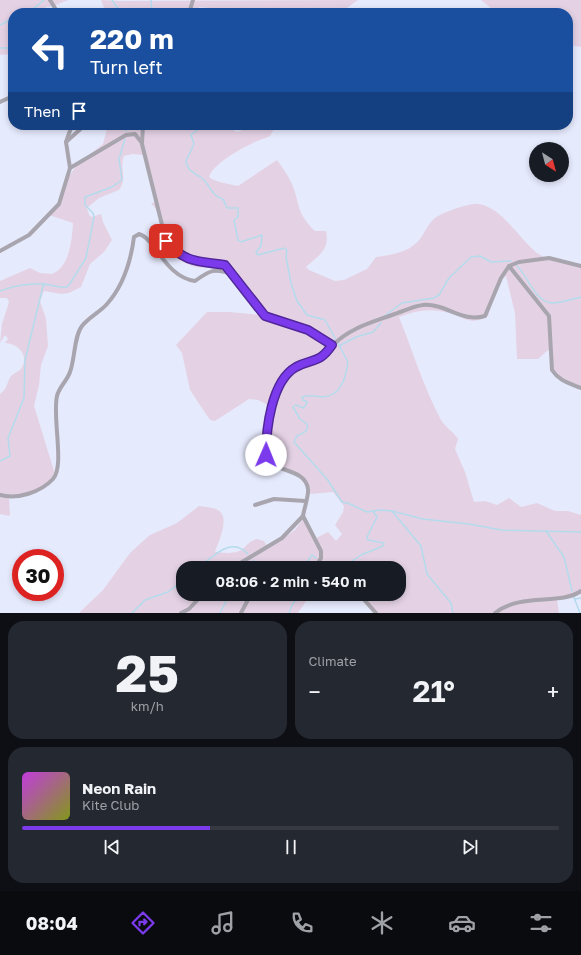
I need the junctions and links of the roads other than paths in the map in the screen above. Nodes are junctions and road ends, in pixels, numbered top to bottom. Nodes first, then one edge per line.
1 (70, 130) edge
2 (79, 130) edge
3 (143, 130) edge
4 (66, 142) junction
5 (142, 144) junction
6 (70, 168) junction
7 (0, 251) edge
8 (509, 266) junction
9 (581, 266) edge
10 (232, 274) junction
11 (332, 345) junction
12 (581, 388) edge
13 (0, 496) edge
14 (305, 501) junction
15 (255, 504) dead end
16 (303, 516) junction
17 (244, 561) edge
18 (319, 561) edge
19 (581, 591) edge
20 (197, 601) edge
21 (247, 601) edge
22 (365, 601) edge
23 (181, 613) edge
24 (240, 613) edge
25 (376, 613) edge
26 (495, 613) edge

1 - 4 street
2 - 4 street
3 - 5 street
4 - 6 street
5 - 6 street
5 - 10 street
6 - 7 street
8 - 9 street
8 - 11 street
8 - 12 street
10 - 11 street
10 - 13 street
11 - 14 street
14 - 15 street
14 - 16 street
16 - 17 street
16 - 18 street
19 - 26 street
20 - 23 street
21 - 24 street
22 - 25 street

